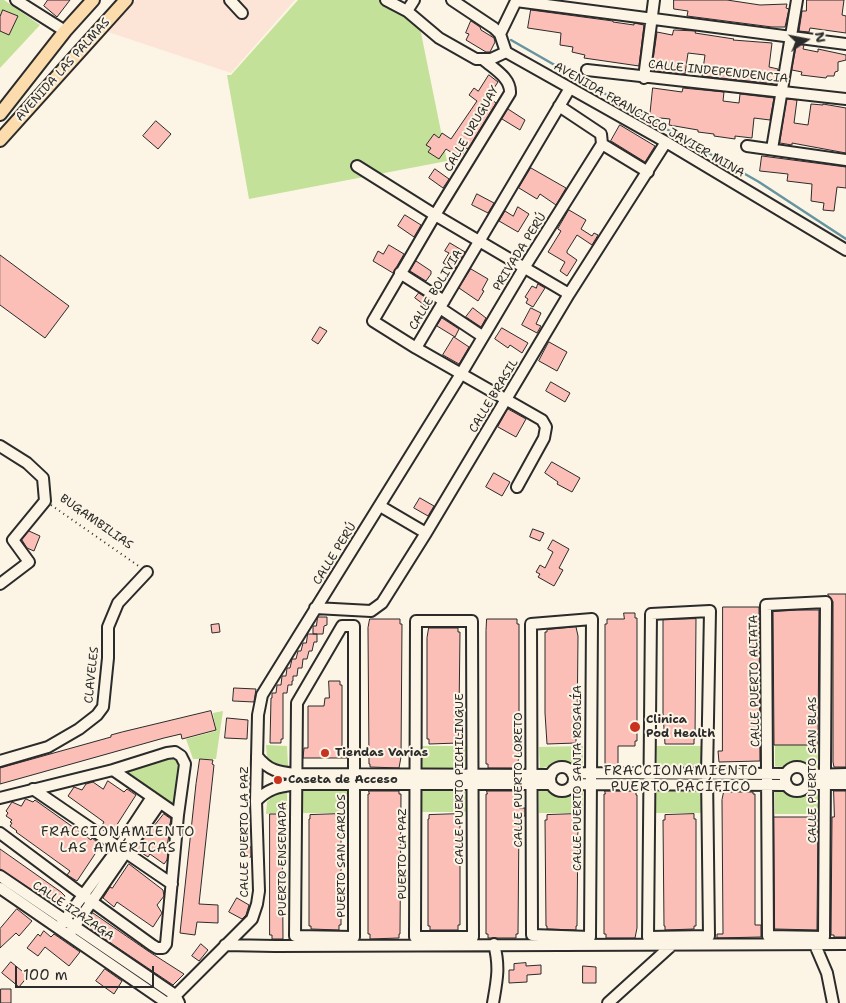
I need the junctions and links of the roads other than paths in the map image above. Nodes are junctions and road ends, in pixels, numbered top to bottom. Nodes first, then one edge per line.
1 (16, 0) edge
2 (93, 0) edge
3 (126, 0) edge
4 (230, 0) edge
5 (386, 0) edge
6 (414, 0) edge
7 (452, 0) edge
8 (654, 0) edge
9 (797, 0) edge
10 (407, 11) junction
11 (242, 13) dead end
12 (652, 19) junction
13 (65, 31) junction
14 (500, 34) junction
15 (791, 37) junction
16 (846, 44) edge
17 (506, 52) junction
18 (484, 60) junction
19 (587, 70) dead end
20 (644, 78) junction
21 (570, 88) junction
22 (782, 91) junction
23 (846, 99) edge
24 (560, 106) junction
25 (1, 112) edge
26 (0, 140) edge
27 (666, 142) junction
28 (602, 144) junction
29 (747, 146) dead end
30 (772, 149) junction
31 (846, 160) edge
32 (357, 166) dead end
33 (648, 172) junction
34 (435, 215) junction
35 (479, 241) junction
36 (846, 250) edge
37 (524, 268) junction
38 (400, 273) junction
39 (569, 294) junction
40 (442, 305) junction
41 (482, 336) junction
42 (416, 348) junction
43 (461, 374) junction
44 (507, 400) junction
45 (0, 446) edge
46 (517, 487) dead end
47 (380, 506) junction
48 (426, 533) junction
49 (147, 572) road end
50 (0, 584) edge
51 (766, 605) joint
52 (315, 608) junction
53 (592, 619) joint
54 (416, 621) joint
55 (354, 626) joint
56 (257, 756) junction
57 (0, 761) edge
58 (113, 770) junction
59 (591, 773) junction
60 (649, 773) junction
61 (846, 774) edge
62 (573, 778) junction
63 (296, 779) junction
64 (473, 779) junction
65 (551, 779) junction
66 (708, 779) junction
67 (768, 779) junction
68 (787, 779) junction
69 (825, 779) junction
70 (354, 780) junction
71 (416, 780) junction
72 (531, 780) junction
73 (808, 780) junction
74 (591, 784) junction
75 (649, 784) junction
76 (846, 784) edge
77 (33, 789) junction
78 (0, 798) edge
79 (156, 800) junction
80 (256, 801) junction
81 (178, 815) junction
82 (0, 833) edge
83 (122, 850) junction
84 (0, 876) edge
85 (172, 884) junction
86 (0, 888) edge
87 (87, 898) junction
88 (61, 925) junction
89 (71, 931) junction
90 (295, 936) joint
91 (768, 936) joint
92 (415, 937) joint
93 (590, 937) joint
94 (494, 944) junction
95 (846, 944) edge
96 (224, 945) junction
97 (672, 945) junction
98 (814, 945) junction
99 (172, 1001) edge
100 (830, 1002) edge
101 (493, 1003) edge
102 (608, 1003) edge

1 - 13 street
2 - 13 main road, AVENIDA LAS PALMAS
3 - 26 main road, AVENIDA LAS PALMAS
4 - 11 street
5 - 10 street, CALLE URUGUAY
6 - 10 street
7 - 14 street
8 - 12 street
9 - 15 street
10 - 18 street, CALLE URUGUAY
12 - 14 street
12 - 15 street
12 - 20 street
13 - 25 main road, AVENIDA LAS PALMAS
14 - 17 street
15 - 16 street
15 - 22 street
17 - 18 street
17 - 21 street, AVENIDA FRANCISCO JAVIER MINA
18 - 34 street, CALLE URUGUAY
19 - 20 street, CALLE INDEPENDENCIA
20 - 22 street, CALLE INDEPENDENCIA
21 - 24 street, CALLE BOLIVIA
21 - 27 street, AVENIDA FRANCISCO JAVIER MINA
22 - 23 street, CALLE INDEPENDENCIA
22 - 30 street
24 - 28 street
24 - 35 street, CALLE BOLIVIA
27 - 33 street, CALLE BRASIL
27 - 36 street, AVENIDA FRANCISCO JAVIER MINA
28 - 33 street
28 - 37 street, PRIVADA PERÚ
29 - 30 street
30 - 31 street
32 - 34 street
33 - 39 street, CALLE BRASIL
34 - 35 street
34 - 38 street, CALLE URUGUAY
35 - 37 street
35 - 40 street, CALLE BOLIVIA
37 - 39 street
37 - 41 street, PRIVADA PERÚ
38 - 40 street
38 - 42 street, CALLE URUGUAY
39 - 44 street, CALLE BRASIL
40 - 41 street
40 - 42 street, CALLE BOLIVIA
41 - 43 street, PRIVADA PERÚ
42 - 43 street, CALLE BOLIVIA
43 - 44 street, CALLE BOLIVIA
43 - 47 street, CALLE PERÚ
44 - 46 street, CALLE BOLIVIA
44 - 48 street, CALLE BRASIL
45 - 50 street, BUGAMBILIAS
47 - 48 street
47 - 52 street, CALLE PERÚ
48 - 52 street, CALLE BRASIL
49 - 57 street, CLAVELES
51 - 67 street, CALLE PUERTO ALTATA
51 - 69 street, CALLE PUERTO SAN BLAS
52 - 56 street, CALLE PERÚ
53 - 59 street, CALLE PUERTO SANTA ROSALÍA
53 - 72 street, CALLE PUERTO LORETO
54 - 64 street, CALLE PUERTO PICHILINGUE
54 - 71 street, PUERTO LA PAZ
55 - 63 street, PUERTO ENSENADA
55 - 70 street, PUERTO SAN CARLOS
56 - 63 street
56 - 80 street, CALLE PUERTO LA PAZ
58 - 77 street
58 - 79 street
58 - 81 street
59 - 60 street
59 - 62 street
59 - 74 street, CALLE PUERTO SANTA ROSALÍA
60 - 66 street
60 - 66 street
60 - 75 street
61 - 69 street
62 - 65 street
62 - 65 street
62 - 74 street
63 - 70 street
63 - 80 street
63 - 90 street, PUERTO ENSENADA
64 - 71 street
64 - 72 street
64 - 92 street, CALLE PUERTO PICHILINGUE
65 - 72 street
66 - 67 street
66 - 75 street
66 - 75 street
67 - 68 street
67 - 91 street, CALLE PUERTO ALTATA
68 - 73 street
68 - 73 street
69 - 73 street
69 - 76 street
69 - 91 street, CALLE PUERTO SAN BLAS
70 - 71 street
70 - 90 street, PUERTO SAN CARLOS
71 - 92 street, PUERTO LA PAZ
72 - 93 street, CALLE PUERTO LORETO
74 - 75 street
74 - 93 street, CALLE PUERTO SANTA ROSALÍA
77 - 78 street
77 - 83 street
79 - 81 street
79 - 83 street
80 - 96 street, CALLE PUERTO LA PAZ
81 - 85 street
82 - 87 street
83 - 85 street
83 - 87 street
84 - 88 street, CALLE IZAZAGA
85 - 87 street
86 - 88 street, CALLE IZAZAGA
87 - 88 street
87 - 89 street
88 - 89 street, CALLE IZAZAGA
89 - 99 street, CALLE IZAZAGA
94 - 96 street
94 - 97 street
94 - 101 street
95 - 98 street
96 - 99 street, CALLE PUERTO LA PAZ
97 - 98 street
97 - 102 street
98 - 100 street

